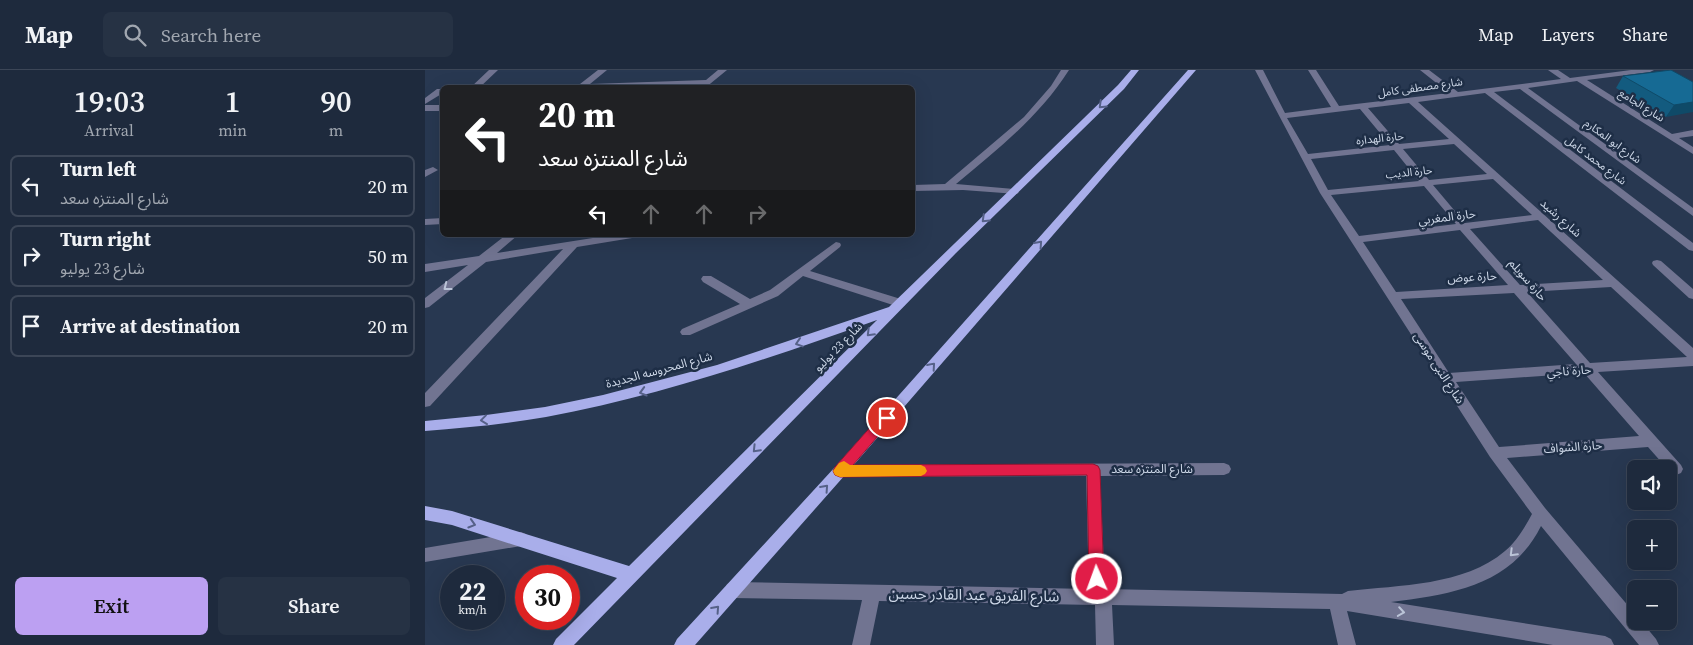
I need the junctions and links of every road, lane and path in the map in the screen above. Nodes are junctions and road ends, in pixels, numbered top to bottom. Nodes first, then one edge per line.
1 (494, 70) edge
2 (603, 70) edge
3 (723, 70) edge
4 (1065, 70) edge
5 (1135, 70) edge
6 (1192, 70) edge
7 (1259, 70) edge
8 (1312, 70) edge
9 (1424, 70) edge
10 (1552, 70) edge
11 (1650, 70) edge
12 (1634, 71) edge
13 (1579, 79) junction
14 (1569, 80) junction
15 (476, 85) edge
16 (584, 85) edge
17 (704, 85) edge
18 (1521, 86) junction
19 (1486, 90) junction
20 (440, 91) edge
21 (425, 92) edge
22 (440, 92) edge
23 (1456, 94) junction
24 (1411, 100) junction
25 (425, 102) edge
26 (1363, 107) junction
27 (425, 108) edge
28 (440, 108) edge
29 (1337, 110) junction
30 (1282, 116) junction
31 (1693, 133) edge
32 (1671, 137) junction
33 (1457, 141) junction
34 (1397, 148) junction
35 (1693, 151) edge
36 (1304, 157) junction
37 (1495, 176) junction
38 (1427, 183) junction
39 (949, 186) junction
40 (915, 188) edge
41 (1014, 192) junction
42 (1325, 193) junction
43 (1693, 213) edge
44 (1541, 217) junction
45 (440, 221) edge
46 (425, 222) edge
47 (1464, 228) junction
48 (510, 237) edge
49 (622, 237) edge
50 (1355, 240) junction
51 (836, 245) dead end
52 (572, 246) junction
53 (1693, 248) edge
54 (482, 259) junction
55 (1657, 264) dead end
56 (425, 268) edge
57 (802, 272) junction
58 (707, 279) dead end
59 (1614, 283) junction
60 (1518, 288) junction
61 (1693, 294) edge
62 (1392, 296) junction
63 (425, 304) edge
64 (749, 304) junction
65 (897, 306) junction
66 (686, 332) dead end
67 (1687, 342) edge
68 (1693, 354) edge
69 (1693, 361) edge
70 (1589, 370) junction
71 (1445, 378) junction
72 (425, 402) edge
73 (425, 426) edge
74 (1652, 441) junction
75 (1495, 453) junction
76 (1668, 460) edge
77 (1224, 469) dead end
78 (1093, 470) junction
79 (840, 471) junction
80 (425, 513) edge
81 (1540, 513) junction
82 (521, 539) junction
83 (425, 555) edge
84 (633, 575) junction
85 (733, 590) junction
86 (872, 593) junction
87 (1100, 597) junction
88 (1336, 601) junction
89 (562, 645) edge
90 (683, 645) edge
91 (861, 645) edge
92 (1105, 645) edge
93 (1347, 645) edge
94 (1605, 645) edge
95 (1650, 645) edge

1 - 15 street
2 - 16 street
3 - 17 street
4 - 39 street
5 -> 41 main road, شارع 23 يوليو
79 -> 6 main road
7 - 30 street, شارع النبى موسى
8 - 29 street
9 - 23 street
10 - 14 street
11 - 12 street, شارع مصطفى كامل
12 - 13 street, شارع مصطفى كامل
13 - 14 street, شارع مصطفى كامل
13 - 32 street, شارع الجامع
14 - 18 street, شارع مصطفى كامل
18 - 19 street, شارع مصطفى كامل
18 - 43 street, شارع ابو المكارم
19 - 23 street, شارع مصطفى كامل
19 - 53 street, شارع محمد كامل
20 - 21 street
22 - 25 street
23 - 24 street, شارع مصطفى كامل
24 - 26 street, شارع مصطفى كامل
24 - 33 street, شارع رشيد
26 - 29 street, شارع مصطفى كامل
26 - 34 street, حارة سويلم
27 - 28 street
29 - 30 street, شارع مصطفى كامل
30 - 36 street, شارع النبى موسى
31 - 32 street
32 - 35 street, شارع الجامع
33 - 34 street, حارة الهداره
33 - 37 street, شارع رشيد
34 - 36 street, حارة الهداره
34 - 38 street, حارة سويلم
36 - 42 street, شارع النبى موسى
37 - 38 street, حارة الديب
37 - 44 street, شارع رشيد
38 - 42 street, حارة الديب
38 - 47 street, حارة سويلم
39 - 40 street
39 - 41 street
41 -> 65 main road, شارع 23 يوليو
42 - 50 street, شارع النبى موسى
44 - 47 street, حارة المغربي
44 - 59 street, شارع رشيد
45 - 46 street
47 - 50 street, حارة المغربي
47 - 60 street, حارة سويلم
48 - 54 street
49 - 52 street
50 - 62 street, شارع النبى موسى
51 - 57 street
52 - 54 street
52 - 72 street
54 - 56 street
54 -> 63 street
55 - 61 street
57 - 64 street
57 - 65 street
58 - 64 street
59 - 60 street, حارة عوض
59 - 67 street, شارع رشيد
60 - 62 street, حارة عوض
60 - 70 street, حارة سويلم
62 - 71 street, شارع النبى موسى
64 - 66 street
65 -> 73 main road, شارع المحروسه الجديدة
65 -> 84 main road, شارع 23 يوليو
67 - 68 street, شارع رشيد
69 - 70 street, حارة ناجي
70 - 71 street, حارة ناجي
70 - 74 street, حارة سويلم
71 - 75 street, شارع النبى موسى
74 - 75 street, حارة الشواف
74 - 76 street, حارة سويلم
75 - 81 street, شارع النبى موسى
77 - 78 street, شارع المنتزه سعد
78 - 79 street, شارع المنتزه سعد
78 - 87 street
85 -> 79 main road
80 -> 82 main road
81 -> 88 street, شارع الفريق عبد القادر حسين
81 - 95 street, شارع النبى موسى
82 - 83 street
82 - 84 main road
84 - 89 main road, شارع 23 يوليو
85 - 86 street, شارع الفريق عبد القادر حسين
90 -> 85 main road
86 - 87 street, شارع الفريق عبد القادر حسين
86 - 91 street
87 - 88 street, شارع الفريق عبد القادر حسين
87 - 92 street
88 - 93 street
88 -> 94 street, شارع الفريق عبد القادر حسين

